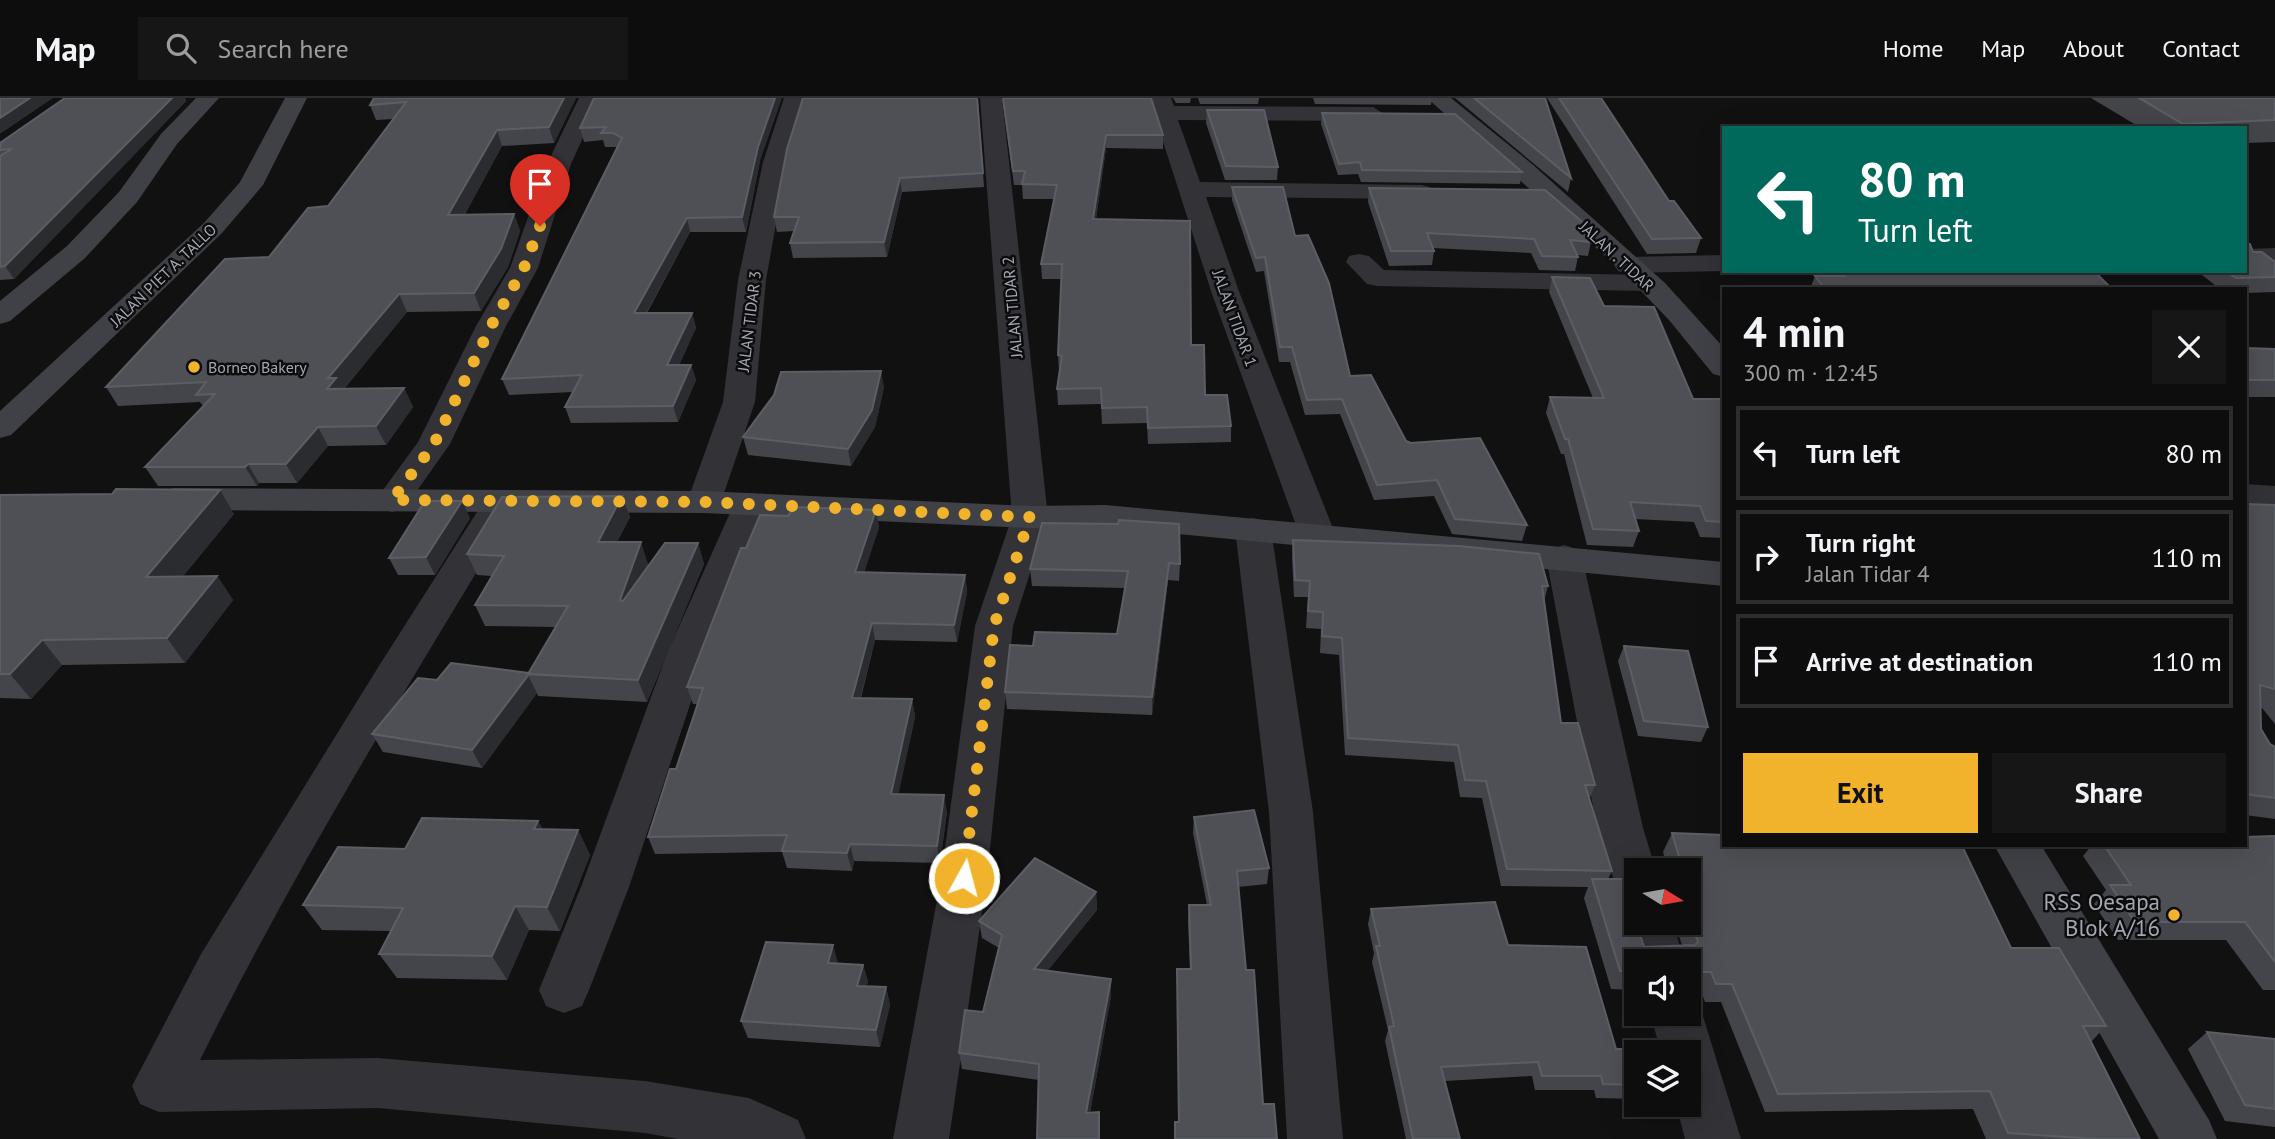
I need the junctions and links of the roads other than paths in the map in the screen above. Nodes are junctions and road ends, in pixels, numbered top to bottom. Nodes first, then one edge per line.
1 (208, 98) edge
2 (296, 98) edge
3 (590, 98) edge
4 (795, 98) edge
5 (991, 98) edge
6 (1162, 106) edge
7 (1440, 109) edge
8 (1400, 114) edge
9 (1189, 189) junction
10 (1439, 192) edge
11 (1522, 194) edge
12 (1550, 194) junction
13 (2275, 256) edge
14 (2247, 257) edge
15 (1359, 262) dead end
16 (1722, 263) edge
17 (1638, 274) junction
18 (0, 315) edge
19 (1722, 365) edge
20 (0, 428) edge
21 (2247, 494) edge
22 (2275, 497) edge
23 (136, 498) edge
24 (392, 500) junction
25 (501, 501) junction
26 (704, 502) junction
27 (751, 503) junction
28 (1030, 517) junction
29 (1253, 530) junction
30 (1318, 536) junction
31 (1564, 557) junction
32 (1722, 574) edge
33 (2019, 847) edge
34 (1629, 858) edge
35 (564, 990) dead end
36 (1701, 1098) edge
37 (778, 1139) edge
38 (921, 1139) edge
39 (1315, 1139) edge
40 (1713, 1139) edge
41 (2189, 1139) edge

1 - 18 street
2 - 20 street, JALAN PIET A. TALLO
3 - 24 street
4 - 26 street, JALAN TIDAR 3
5 - 28 street, JALAN TIDAR 2
6 - 8 street
6 - 9 street, JALAN TIDAR 1
7 - 12 street, JALAN . TIDAR
9 - 10 street
9 - 30 street, JALAN TIDAR 1
11 - 12 street
12 - 17 street, JALAN . TIDAR
13 - 14 street
15 - 17 street
16 - 17 street
17 - 19 street, JALAN . TIDAR
21 - 22 street
23 - 24 street
24 - 25 street
25 - 26 street
25 - 37 street
26 - 27 street
27 - 28 street
27 - 35 street
28 - 29 street
28 - 38 street
29 - 30 street
29 - 39 street
30 - 31 street
31 - 32 street
31 - 34 street
33 - 41 street
36 - 40 street

